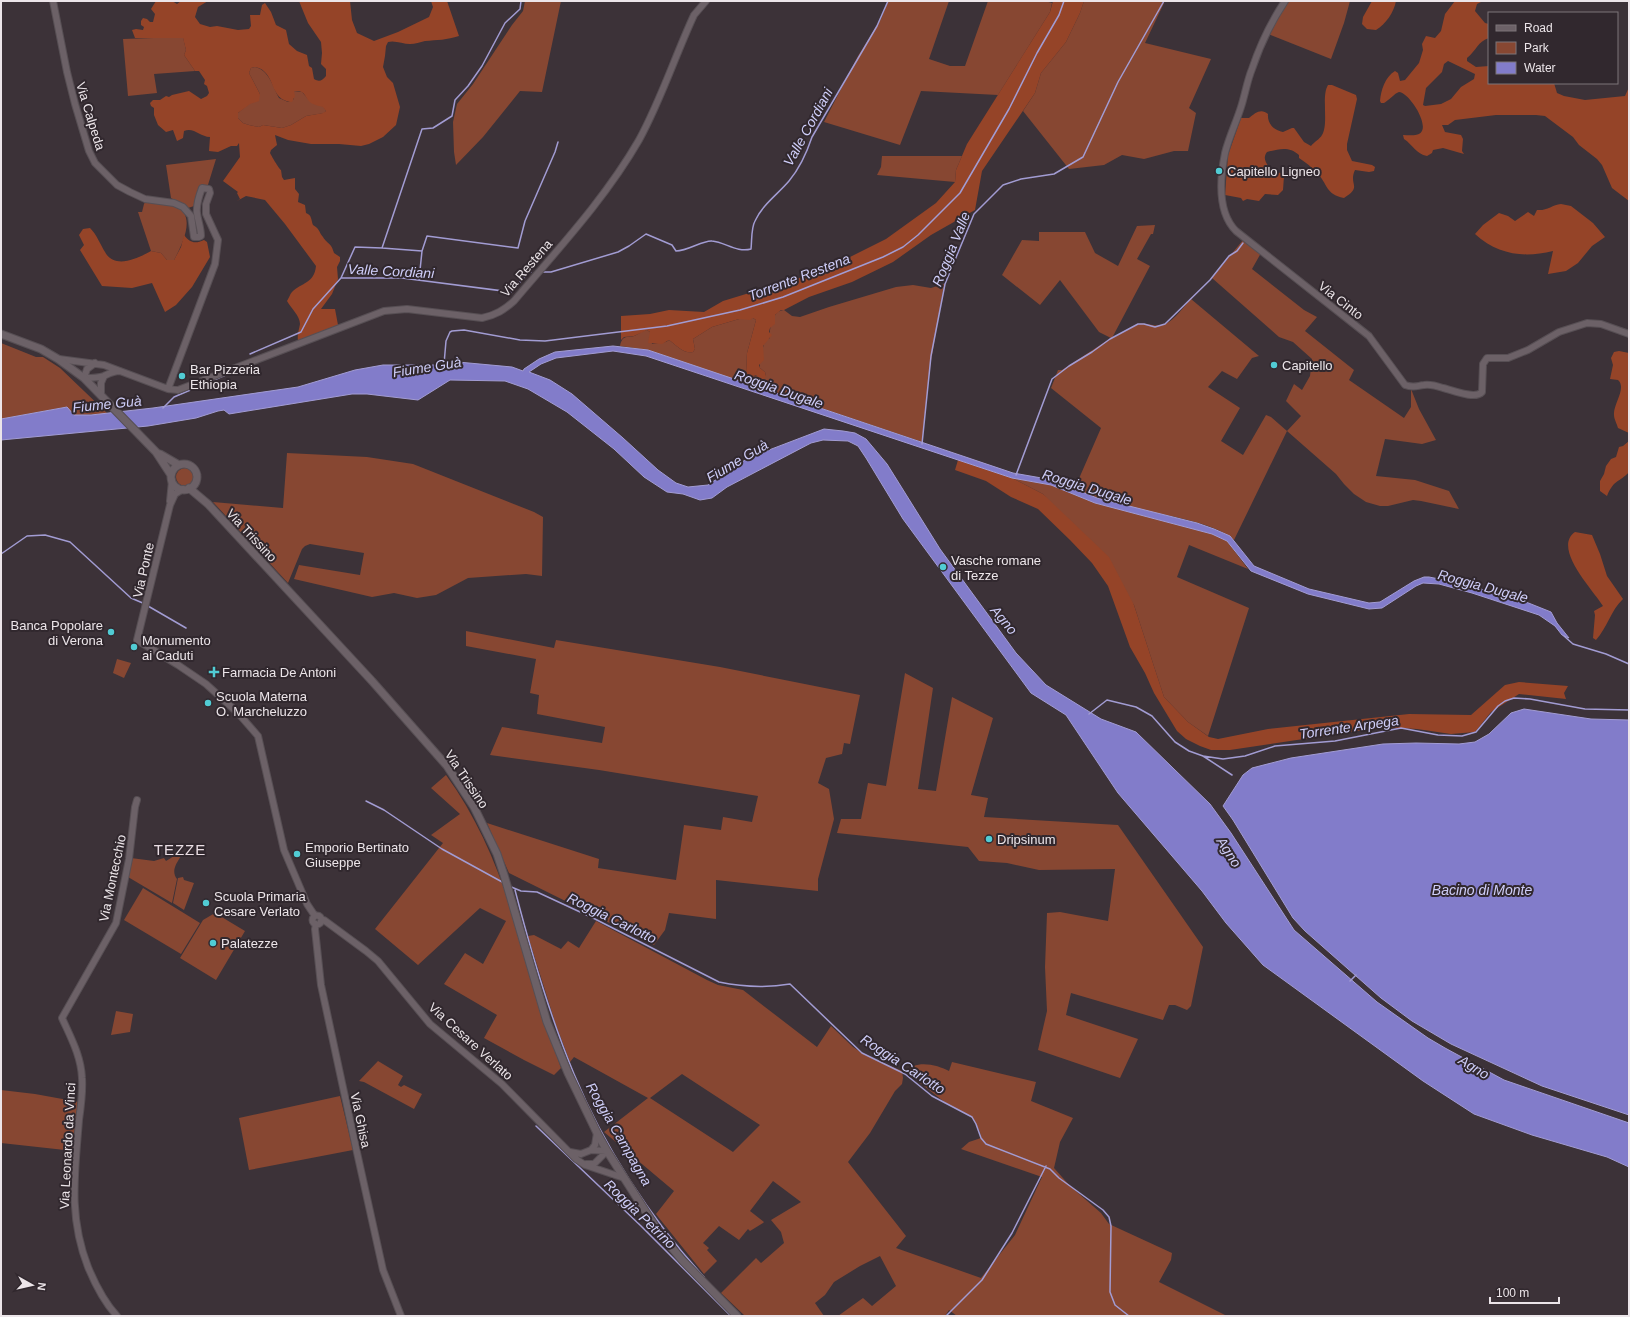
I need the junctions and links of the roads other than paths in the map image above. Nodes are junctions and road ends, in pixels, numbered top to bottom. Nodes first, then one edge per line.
1 (53, 1) edge
2 (706, 1) edge
3 (1285, 1) edge
4 (1, 334) edge
5 (1629, 334) edge
6 (58, 359) junction
7 (95, 363) junction
8 (124, 372) junction
9 (104, 376) junction
10 (84, 378) junction
11 (168, 389) junction
12 (101, 396) junction
13 (156, 452) junction
14 (179, 465) junction
15 (172, 478) junction
16 (197, 478) junction
17 (186, 489) junction
18 (208, 504) junction
19 (170, 505) junction
20 (137, 800) dead end
21 (319, 922) junction
22 (62, 1018) joint
23 (597, 1133) junction
24 (591, 1150) junction
25 (569, 1151) junction
26 (607, 1151) junction
27 (585, 1165) junction
28 (624, 1178) junction
29 (117, 1316) edge
30 (401, 1316) edge
31 (737, 1316) edge

1 - 11 street, Via Calpeda
2 - 11 street, Via Restena
3 - 5 street, Via Cinto
4 - 6 main road, Via Trissino
6 - 7 street
6 - 10 main road, Via Trissino
7 - 8 street
7 - 10 street
8 - 9 street
8 - 11 street
9 - 10 street
9 - 12 street
10 - 12 main road, Via Trissino
12 - 13 main road, Via Trissino
13 - 14 main road, Via Trissino
13 - 15 main road, Via Trissino
14 - 15 main road
14 - 16 main road, Via Trissino
15 - 17 main road, Via Trissino
15 - 19 street, Via Ponte
16 - 17 main road
16 - 18 main road, Via Trissino
17 - 18 main road, Via Trissino
17 - 19 street, Via Ponte
18 - 23 main road, Via Trissino
19 - 21 street, Via Ponte
20 - 22 street, Via Montecchio
21 - 25 street, Via Cesare Verlato
21 - 30 street, Via Ghisa
22 - 29 street, Via Leonardo da Vinci
23 - 24 street
23 - 26 main road
24 - 25 street
24 - 26 street
25 - 27 street, Via Cesare Verlato
26 - 27 street
26 - 28 main road
27 - 28 street, Via Cesare Verlato
28 - 31 main road

